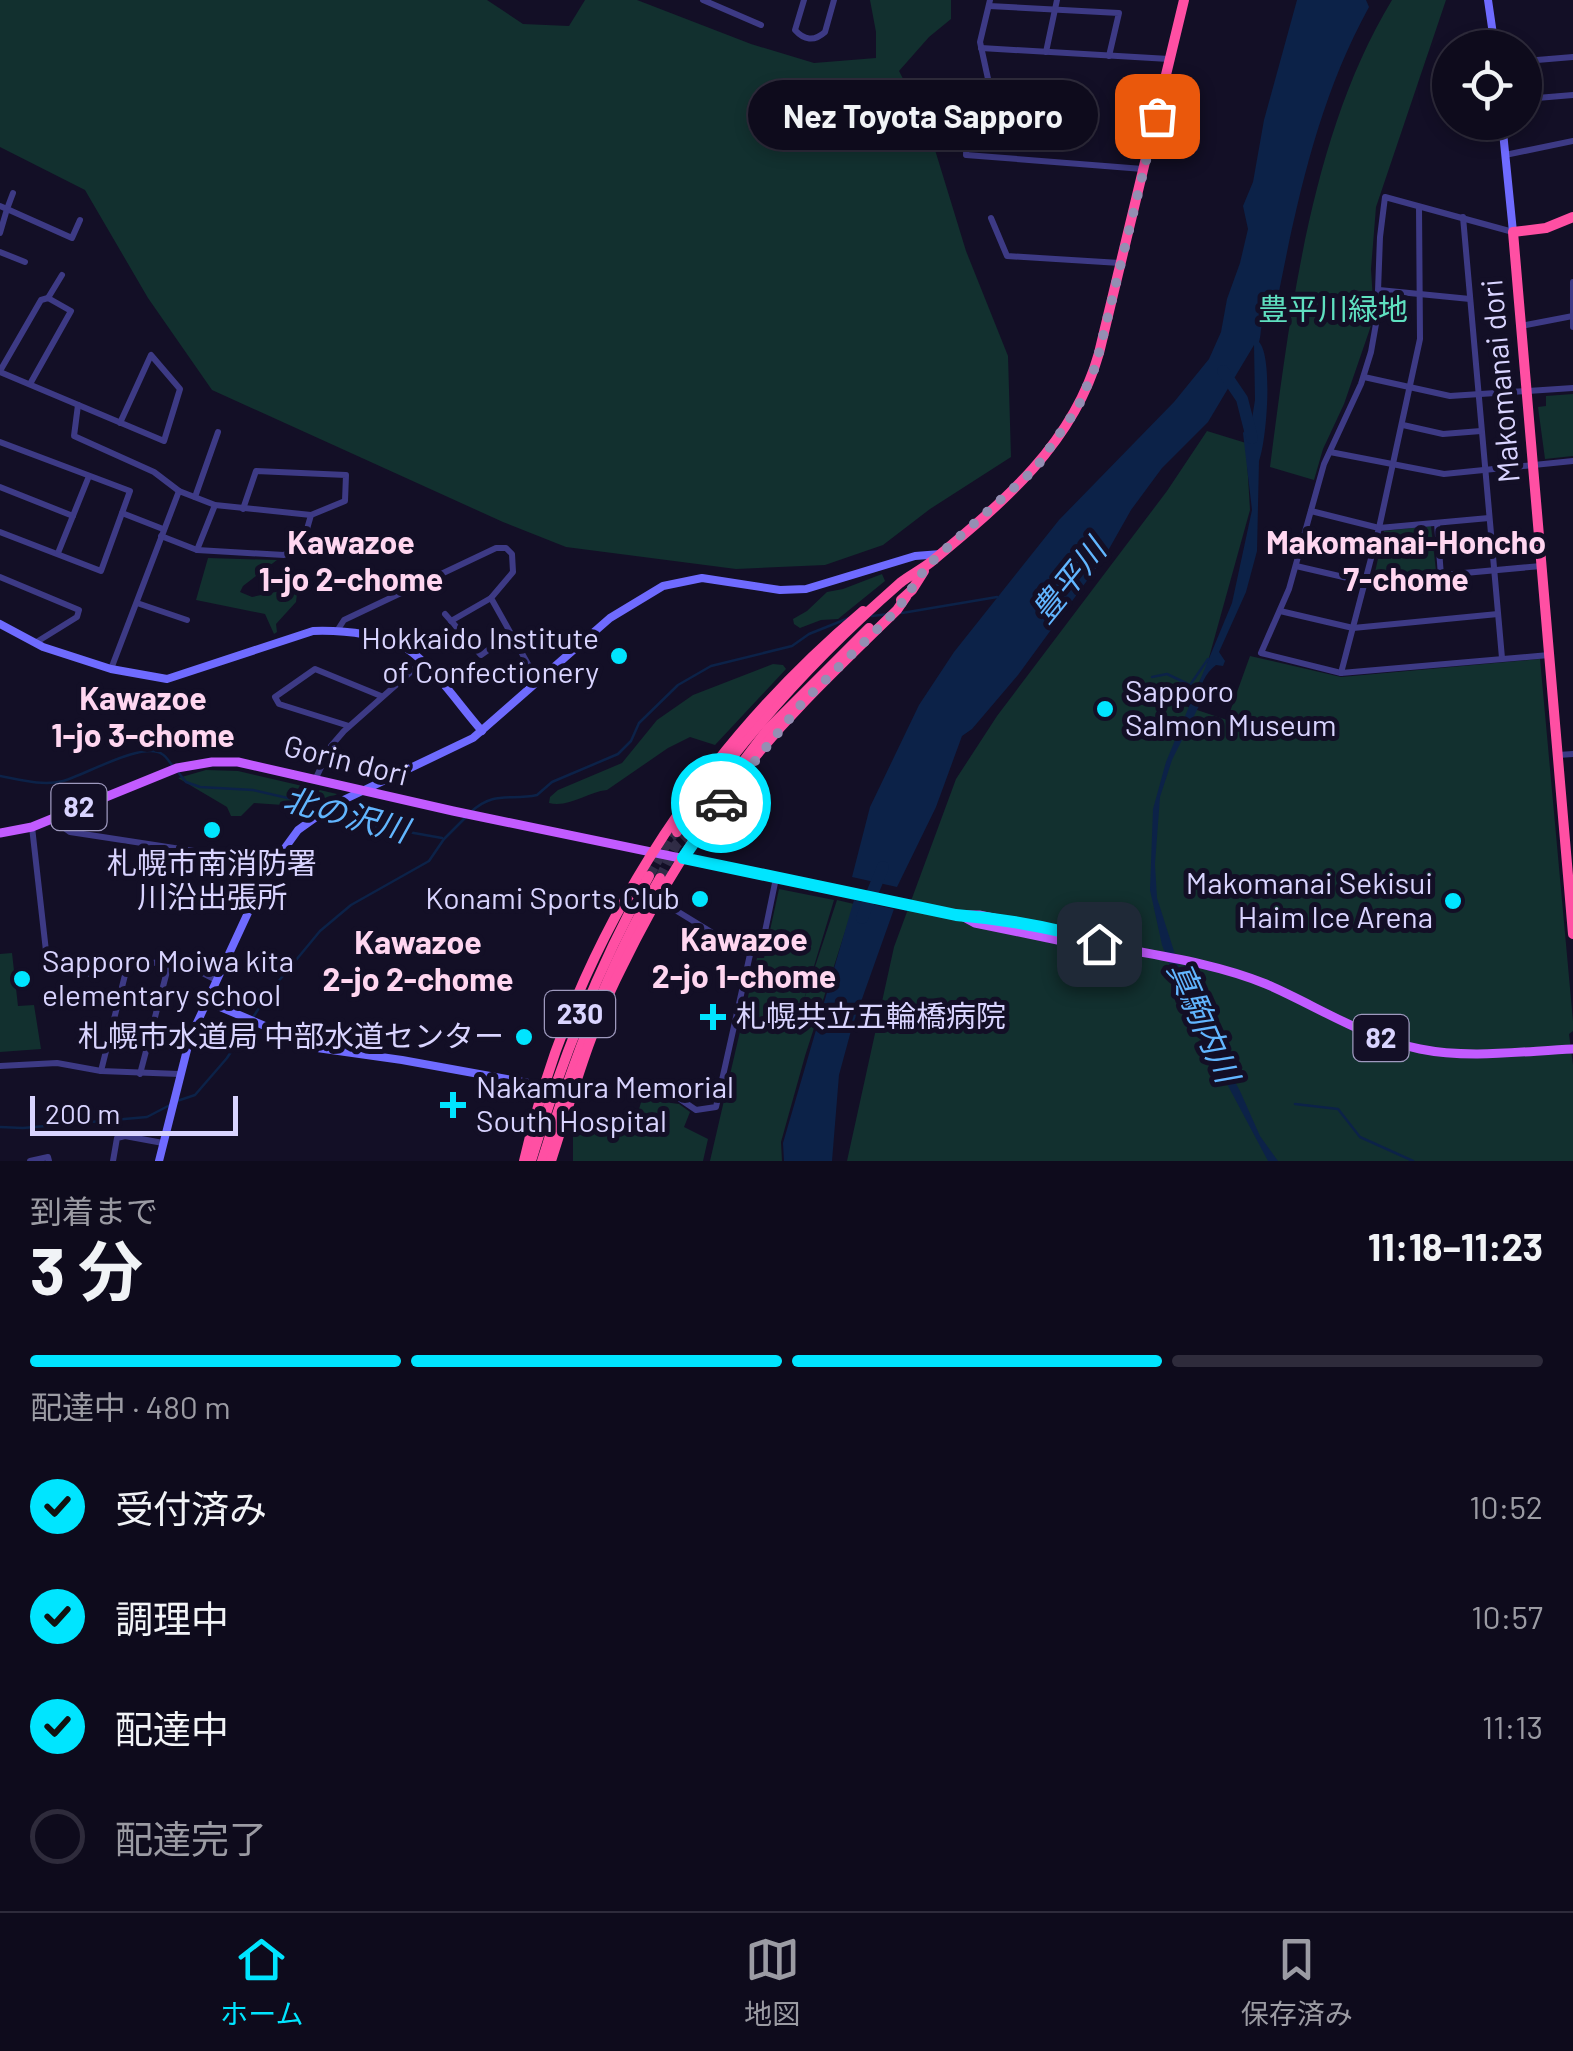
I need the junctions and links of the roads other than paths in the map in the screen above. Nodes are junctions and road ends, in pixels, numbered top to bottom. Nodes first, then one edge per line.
1 (703, 0) edge
2 (804, 0) edge
3 (834, 0) edge
4 (1184, 0) edge
5 (1488, 0) edge
6 (990, 3) edge
7 (723, 4) edge
8 (1056, 4) edge
9 (762, 25) dead end
10 (1492, 30) edge
11 (982, 48) junction
12 (1046, 52) junction
13 (1109, 56) junction
14 (1573, 56) edge
15 (1170, 59) junction
16 (1542, 59) edge
17 (990, 88) junction
18 (1573, 95) edge
19 (1542, 98) edge
20 (968, 130) junction
21 (1152, 136) junction
22 (1504, 140) edge
23 (1573, 141) edge
24 (1195, 148) dead end
25 (1505, 155) junction
26 (1144, 170) junction
27 (13, 192) dead end
28 (1419, 207) junction
29 (4, 208) edge
30 (1463, 216) junction
31 (1573, 216) edge
32 (990, 218) dead end
33 (80, 220) dead end
34 (1513, 232) junction
35 (0, 233) edge
36 (0, 252) edge
37 (25, 262) dead end
38 (1121, 263) junction
39 (62, 275) dead end
40 (1573, 282) edge
41 (1379, 290) junction
42 (1422, 294) junction
43 (48, 298) junction
44 (1470, 299) junction
45 (1572, 316) edge
46 (1522, 326) junction
47 (1573, 327) edge
48 (0, 371) edge
49 (1364, 377) junction
50 (30, 384) junction
51 (1412, 388) junction
52 (1573, 388) edge
53 (1526, 390) junction
54 (1478, 394) junction
55 (78, 405) junction
56 (120, 422) junction
57 (1403, 425) junction
58 (1482, 431) junction
59 (218, 432) dead end
60 (0, 442) edge
61 (1330, 452) junction
62 (1573, 461) edge
63 (1393, 464) junction
64 (1533, 466) junction
65 (1485, 470) junction
66 (88, 476) junction
67 (0, 486) edge
68 (179, 490) junction
69 (194, 496) junction
70 (215, 505) junction
71 (243, 508) junction
72 (1311, 512) junction
73 (122, 513) junction
74 (311, 515) junction
75 (73, 516) junction
76 (1490, 518) junction
77 (1437, 523) junction
78 (1379, 528) junction
79 (0, 532) edge
80 (162, 533) junction
81 (197, 550) junction
82 (58, 553) junction
83 (941, 554) junction
84 (927, 566) junction
85 (1296, 566) junction
86 (1541, 566) junction
87 (1494, 570) junction
88 (1441, 576) junction
89 (0, 577) edge
90 (1365, 582) junction
91 (492, 598) junction
92 (902, 600) junction
93 (137, 603) junction
94 (875, 605) junction
95 (1280, 611) junction
96 (1498, 614) junction
97 (187, 620) dead end
98 (0, 624) edge
99 (1353, 628) junction
100 (337, 631) junction
101 (511, 634) junction
102 (35, 643) junction
103 (1549, 655) junction
104 (1502, 658) junction
105 (422, 662) junction
106 (111, 669) junction
107 (1341, 673) junction
108 (538, 683) junction
109 (382, 696) junction
110 (349, 726) junction
111 (482, 731) junction
112 (1573, 754) edge
113 (1558, 755) junction
114 (315, 780) junction
115 (363, 791) junction
116 (52, 818) junction
117 (32, 826) junction
118 (0, 833) edge
119 (654, 852) junction
120 (683, 858) junction
121 (272, 863) junction
122 (776, 878) junction
123 (658, 899) junction
124 (1573, 934) edge
125 (751, 950) junction
126 (46, 951) dead end
127 (170, 960) junction
128 (127, 967) junction
129 (90, 974) dead end
130 (216, 980) junction
131 (206, 1001) junction
132 (1573, 1049) edge
133 (0, 1066) edge
134 (101, 1071) junction
135 (140, 1074) junction
136 (179, 1074) junction
137 (655, 1082) dead end
138 (544, 1086) junction
139 (163, 1143) junction
140 (30, 1161) edge
141 (48, 1161) edge
142 (114, 1161) edge
143 (159, 1161) edge
144 (524, 1161) edge
145 (532, 1161) edge
146 (542, 1161) edge
147 (551, 1161) edge

1 - 7 street
2 - 3 street
4 - 15 highway
5 - 10 street
6 - 8 street
6 - 11 street
7 - 9 street
8 - 12 street
8 - 13 street
11 - 12 street
11 - 17 street
12 - 13 street
13 - 15 street
14 - 16 street
15 - 21 highway
17 - 20 street
17 - 20 street
18 - 19 street
20 - 26 street
21 - 24 street
21 - 26 highway
22 - 25 street, Makomanai dori
23 - 25 street
25 - 34 street, Makomanai dori
26 - 38 highway
27 - 29 street
28 - 30 street
28 - 41 street
28 - 42 street
29 - 33 street
29 - 35 street
30 - 34 street
30 - 44 street
31 - 34 highway
32 - 38 street
34 - 46 highway, Makomanai dori
36 - 37 street
38 - 83 highway
39 - 43 street
40 - 45 street
41 - 42 street
41 - 49 street
42 - 44 street
42 - 51 street
43 - 48 street
43 - 50 street
44 - 54 street
45 - 46 street
45 - 47 street
46 - 53 highway, Makomanai dori
48 - 50 street
49 - 51 street
49 - 61 street
50 - 55 street
51 - 54 street
51 - 57 street
52 - 53 street
53 - 54 street
53 - 64 highway, Makomanai dori
54 - 58 street
55 - 56 street
55 - 68 street
56 - 56 street
57 - 58 street
57 - 63 street
58 - 65 street
59 - 69 street
60 - 66 street
61 - 63 street
61 - 72 street
62 - 64 street
63 - 65 street
63 - 78 street
64 - 65 street
64 - 86 highway, Makomanai dori
65 - 76 street
66 - 73 street
66 - 75 street
67 - 75 street
68 - 69 street
68 - 80 street
69 - 70 street
70 - 71 street
70 - 81 street
71 - 74 street
71 - 74 street
72 - 78 street
72 - 85 street
73 - 80 street
73 - 82 street
74 - 81 street
75 - 82 street
76 - 77 street
76 - 87 street
77 - 78 street
77 - 88 street
78 - 90 street
79 - 82 street
80 - 81 street
80 - 93 street
83 - 84 highway
83 - 108 street
84 - 92 highway
84 - 94 highway
85 - 90 street
85 - 95 street
86 - 87 street
86 - 103 highway, Makomanai dori
87 - 88 street
87 - 96 street
88 - 90 street
89 - 102 street
90 - 99 street
91 - 100 street
91 - 101 street
91 - 101 street
92 - 94 highway
92 - 120 highway
93 - 97 street
93 - 106 street
94 - 119 highway
95 - 99 street
95 - 107 street
96 - 99 street
96 - 104 street
98 - 102 street
99 - 107 street
100 - 105 street
100 - 106 street
101 - 108 street
102 - 106 street
103 - 104 street
103 - 113 highway, Makomanai dori
104 - 107 street
105 - 109 street
105 - 111 street
108 - 111 street
109 - 110 street
109 - 110 street
110 - 114 street
111 - 115 street
112 - 113 street
113 - 124 highway, Makomanai dori
114 - 115 main road, Gorin dori / 82
114 - 116 main road, Gorin dori / 82
115 - 119 main road, Gorin dori / 82
115 - 121 street
116 - 117 main road, Gorin dori / 82
116 - 121 street
117 - 118 main road, Gorin dori / 82
117 - 126 street
119 - 120 main road, 82
119 - 138 highway
120 - 122 main road, 82
120 - 123 highway
121 - 130 street
122 - 125 street
122 - 132 main road, 82
123 - 125 street
123 - 147 highway
125 - 137 street
127 - 128 street
127 - 130 street
127 - 135 street
128 - 129 street
128 - 134 street
130 - 131 street
131 - 136 street
131 - 138 street
133 - 134 street
134 - 135 street
135 - 136 street
136 - 139 street
138 - 144 highway
139 - 142 street
139 - 143 street
140 - 141 street
145 - 146 highway, 230

